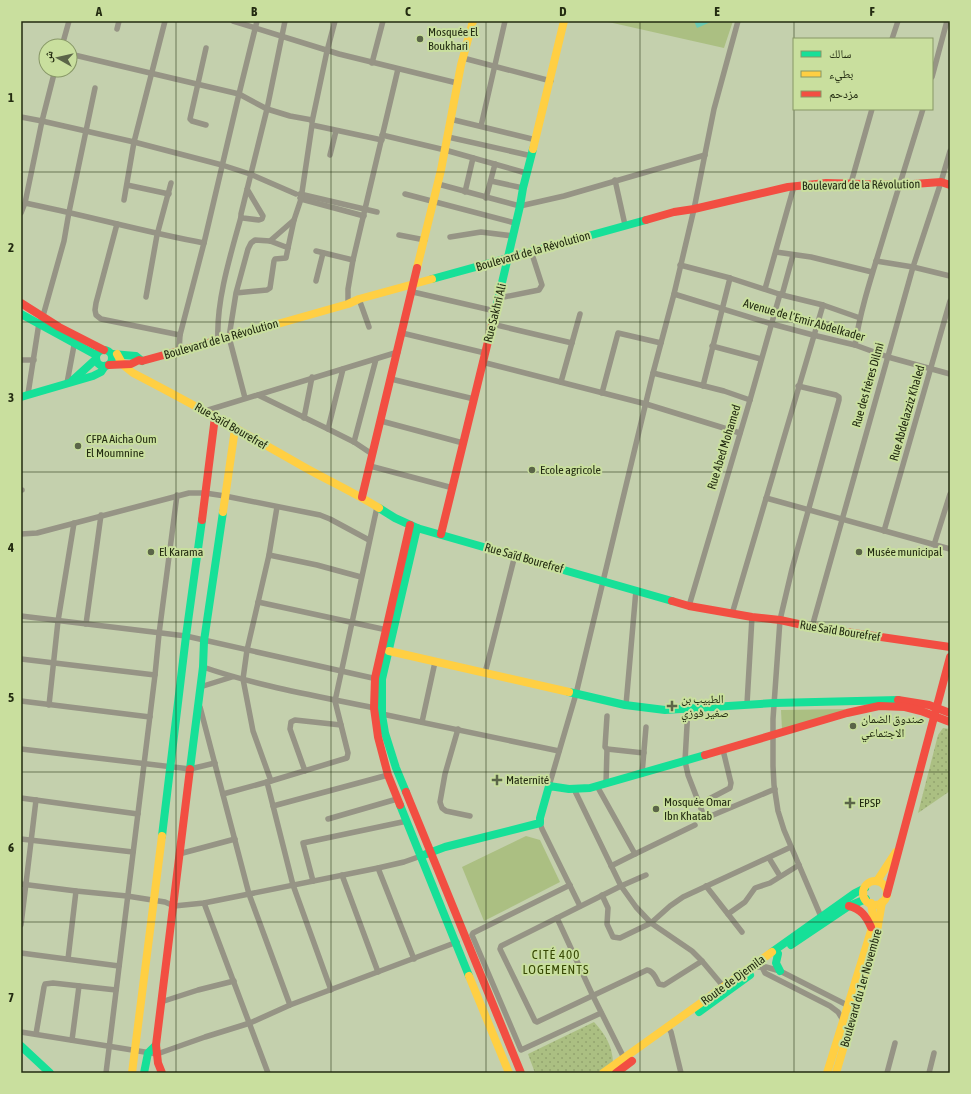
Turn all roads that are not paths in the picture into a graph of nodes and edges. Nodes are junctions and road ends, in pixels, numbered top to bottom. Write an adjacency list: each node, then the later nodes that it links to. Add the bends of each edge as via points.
1 (69, 21): 18 (street)
2 (119, 21): 16 (street)
3 (165, 21): 28 (street)
4 (233, 21): 15 (street)
5 (257, 21): 15 (street)
6 (285, 21): 17 (street)
7 (335, 21): 21 (street)
8 (383, 21): 24 (street)
9 (473, 21): 23 (main road)
10 (505, 21): 25 (street)
11 (564, 21): 30 (main road, Rue Sakhri Ali)
12 (738, 21): 53 (street, via 714,109)
13 (898, 21): 19 (street)
14 (947, 21): 27 (street)
15 (256, 27): 17 (street); 34 (street)
16 (117, 29)
17 (281, 37): 21 (street); 35 (street)
18 (64, 38)
19 (892, 38)
20 (206, 48): 32 (street)
21 (327, 51): 24 (street); 41 (street)
22 (78, 56): 28 (street)
23 (463, 58): 25 (street); 31 (main road)
24 (372, 63): 26 (street)
25 (495, 67): 30 (street); 43 (street)
26 (398, 69): 31 (street); 46 (street)
27 (933, 73)
28 (152, 74): 32 (street); 49 (street)
29 (54, 78): 40 (street)
30 (551, 81): 48 (main road, Rue Sakhri Ali)
31 (457, 83): 39 (main road)
32 (197, 84): 34 (street); 42 (street, via 190,119)
33 (96, 88): 44 (street)
34 (238, 94): 35 (street); 57 (street)
35 (266, 109): 41 (street); 59 (street)
36 (872, 110): 64 (street)
37 (922, 110): 69 (street)
38 (21, 117): 40 (street)
39 (450, 119): 43 (street); 47 (main road)
40 (42, 121): 44 (street); 80 (street)
41 (312, 123): 45 (street); 74 (street)
42 (206, 125)
43 (481, 126): 48 (street)
44 (87, 131): 49 (street); 84 (street)
45 (336, 131): 46 (street); 52 (street)
46 (382, 137): 50 (street); 82 (street)
47 (448, 137): 50 (main road); 54 (street)
48 (536, 140): 54 (main road, Rue Sakhri Ali)
49 (134, 142): 57 (street); 67 (street)
50 (444, 150): 55 (street); 65 (main road)
51 (950, 151): 63 (street, Rue des frères Dilmi)
52 (330, 155)
53 (705, 155): 60 (street); 83 (street)
54 (532, 156): 58 (main road, Rue Sakhri Ali)
55 (473, 158): 56 (street); 72 (street)
56 (495, 164): 58 (street); 61 (street)
57 (222, 165): 59 (street); 99 (street)
58 (526, 173): 70 (main road, Rue Sakhri Ali)
59 (250, 174): 71 (street); 74 (street)
60 (615, 180): 81 (street); 92 (street)
61 (491, 181): 70 (street); 76 (street)
62 (171, 182): 73 (street)
63 (941, 182): 66 (main road, Boulevard de la Révolution); 69 (main road, Boulevard de la Révolution); 110 (street, Rue des frères Dilmi)
64 (851, 183): 68 (main road, Boulevard de la Révolution); 69 (main road, Boulevard de la Révolution)
65 (438, 184): 72 (street); 79 (main road)
66 (950, 184)
67 (127, 185): 73 (street); 77 (street)
68 (794, 186): 83 (main road, Boulevard de la Révolution); 103 (street)
69 (900, 186): 108 (street)
70 (523, 188): 81 (main road, Rue Sakhri Ali)
71 (247, 189): 88 (street); 88 (street, via 263,216 259,220)
72 (465, 192): 76 (street)
73 (169, 194): 93 (street)
74 (299, 194): 78 (street); 82 (street)
75 (405, 194): 79 (street)
76 (486, 198): 81 (street)
77 (124, 200)
78 (301, 200): 87 (street); 89 (street)
79 (433, 202): 90 (street); 97 (main road)
80 (25, 203): 84 (street); 86 (street)
81 (520, 206): 90 (main road, Rue Sakhri Ali)
82 (366, 209): 85 (street); 87 (street)
83 (694, 209): 92 (main road, Boulevard de la Révolution); 109 (street)
84 (69, 212): 91 (street); 132 (street, via 64,241)
85 (377, 212)
86 (21, 213)
87 (364, 216): 107 (street)
88 (241, 217): 140 (street, via 219,308)
89 (294, 220): 98 (street); 100 (street)
90 (515, 223): 95 (main road, Rue Sakhri Ali)
91 (117, 224): 93 (street); 137 (street, via 96,303 96,315 101,319)
92 (625, 225): 102 (main road, Boulevard de la Révolution)
93 (157, 235): 99 (street); 120 (street)
94 (399, 235): 97 (street)
95 (513, 236): 96 (street, via 481,232); 106 (main road, Rue Sakhri Ali)
96 (450, 237)
97 (425, 240): 115 (main road)
98 (270, 241): 100 (street); 117 (street, via 255,240 251,243)
99 (204, 244): 137 (street)
100 (288, 248): 117 (street, via 286,258 274,261 270,288)
101 (316, 251): 104 (street)
102 (531, 251): 106 (main road, Boulevard de la Révolution); 121 (street, via 542,285 538,290)
103 (776, 252): 105 (street); 116 (street)
104 (323, 253): 107 (street); 114 (street)
105 (793, 255): 111 (street); 119 (street, Rue Abed Mohamed)
106 (508, 259): 115 (main road, Boulevard de la Révolution); 121 (main road, Rue Sakhri Ali)
107 (353, 260): 125 (street)
108 (876, 261): 110 (street); 111 (street)
109 (680, 265): 113 (street); 118 (street)
110 (913, 267): 112 (street); 151 (street, Rue des frères Dilmi)
111 (872, 272): 131 (street)
112 (950, 276)
113 (730, 278): 116 (street); 127 (street)
114 (316, 281)
115 (413, 288): 122 (main road, Boulevard de la Révolution); 128 (street); 136 (main road)
116 (765, 289): 119 (street)
117 (236, 293): 139 (street)
118 (674, 294): 127 (street, Avenue de l'Emir Abdelkader); 143 (street)
119 (781, 295): 126 (street); 134 (street, Rue Abed Mohamed)
120 (146, 297)
121 (500, 298): 128 (main road, Rue Sakhri Ali)
122 (360, 299): 125 (main road, Boulevard de la Révolution); 135 (street)
123 (950, 300): 161 (street, Rue Abdelazziz Khaled)
124 (21, 303): 132 (main road)
125 (348, 304): 139 (main road, Boulevard de la Révolution)
126 (823, 305): 131 (street); 138 (street)
127 (722, 308): 134 (street, Avenue de l'Emir Abdelkader); 145 (street)
128 (495, 312): 133 (main road, Rue Sakhri Ali)
129 (21, 314): 132 (main road)
130 (580, 314): 142 (street)
131 (860, 318): 144 (street)
132 (41, 319): 141 (main road); 155 (street)
133 (492, 324): 142 (street); 149 (main road, Rue Sakhri Ali)
134 (772, 324): 138 (street, Avenue de l'Emir Abdelkader); 153 (street, Rue Abed Mohamed)
135 (369, 327)
136 (402, 333): 147 (main road); 149 (street)
137 (180, 335): 146 (street)
138 (813, 335): 144 (street, Avenue de l'Emir Abdelkader); 169 (street)
139 (229, 337): 140 (main road, Boulevard de la Révolution); 173 (street)
140 (218, 338): 146 (main road, Boulevard de la Révolution)
141 (75, 340): 148 (main road); 150 (main road); 166 (street)
142 (572, 343): 167 (street)
143 (661, 343): 162 (street); 170 (street, via 618,333)
144 (855, 345): 151 (street, Avenue de l'Emir Abdelkader)
145 (712, 346): 153 (street); 168 (street)
146 (179, 351): 156 (main road, Boulevard de la Révolution)
147 (398, 352): 152 (street); 165 (main road)
148 (114, 353): 150 (main road, via 99,351); 156 (main road, via 136,356); 158 (main road); 159 (main road, via 112,361)
149 (485, 353): 157 (main road, Rue Sakhri Ali)
150 (96, 357): 159 (main road, via 99,365); 166 (main road)
151 (888, 357): 161 (street, Avenue de l'Emir Abdelkader); 199 (street, Rue des frères Dilmi)
152 (376, 359): 160 (street); 184 (street)
153 (762, 359): 175 (street, Rue Abed Mohamed)
154 (21, 360): 155 (street)
155 (34, 360): 172 (street)
156 (142, 361): 158 (main road, Boulevard de la Révolution)
157 (482, 362): 167 (street); 174 (main road, Rue Sakhri Ali)
158 (123, 365): 159 (main road, Boulevard de la Révolution); 177 (main road, Rue Saïd Bourefref, via 133,373)
159 (107, 366): 166 (main road, via 95,375)
160 (343, 369): 164 (street); 182 (street)
161 (930, 369): 163 (street, Avenue de l'Emir Abdelkader); 202 (street, Rue Abdelazziz Khaled)
162 (653, 373): 168 (street); 176 (street)
163 (950, 374)
164 (312, 377): 171 (street); 179 (street)
165 (391, 379): 174 (street); 180 (main road)
166 (69, 382): 172 (main road)
167 (561, 382): 170 (street)
168 (703, 386): 175 (street)
169 (798, 386): 194 (street); 197 (street, via 839,396)
170 (602, 393): 176 (street)
171 (258, 395): 173 (street); 179 (street)
172 (25, 396)
173 (245, 398): 177 (street)
174 (474, 399): 185 (main road, Rue Sakhri Ali)
175 (750, 400): 183 (street, Rue Abed Mohamed)
176 (646, 404): 183 (street); 211 (street)
177 (205, 411): 178 (main road, Rue Saïd Bourefref)
178 (215, 417): 181 (main road, Rue Saïd Bourefref); 189 (main road)
179 (304, 418): 182 (street)
180 (381, 421): 185 (street); 186 (main road)
181 (235, 429): 192 (main road); 193 (main road, Rue Saïd Bourefref)
182 (328, 429): 184 (street)
183 (740, 433): 214 (street, Rue Abed Mohamed)
184 (354, 442): 186 (street)
185 (463, 444): 188 (main road, Rue Sakhri Ali)
186 (372, 454): 187 (main road)
187 (370, 466): 188 (street); 193 (main road)
188 (453, 488): 203 (main road, Rue Sakhri Ali)
189 (205, 493): 191 (street); 192 (street); 225 (main road)
190 (950, 494): 206 (street)
191 (177, 495): 198 (street); 224 (street)
192 (225, 496): 195 (street); 226 (main road)
193 (362, 497): 196 (main road, Rue Saïd Bourefref)
194 (766, 498): 197 (street); 215 (street)
195 (277, 508): 205 (street, via 325,517); 208 (street)
196 (377, 508): 201 (main road, Rue Saïd Bourefref); 205 (street)
197 (809, 509): 199 (street); 218 (street)
198 (101, 515): 200 (street); 221 (street)
199 (843, 520): 202 (street); 222 (street, Rue des frères Dilmi)
200 (74, 523): 204 (street); 219 (street)
201 (413, 526): 203 (main road, Rue Saïd Bourefref); 223 (main road); 229 (main road)
202 (884, 531): 206 (street)
203 (441, 534): 209 (main road, Rue Saïd Bourefref)
204 (21, 535)
205 (369, 540): 210 (street)
206 (934, 545): 207 (street)
207 (950, 550)
208 (269, 555): 210 (street); 213 (street)
209 (514, 555): 211 (main road, Rue Saïd Bourefref); 236 (street)
210 (361, 577): 220 (street)
211 (604, 581): 212 (main road, Rue Saïd Bourefref); 242 (street)
212 (636, 590): 214 (main road, Rue Saïd Bourefref); 249 (street)
213 (258, 602): 220 (street); 228 (street)
214 (688, 606): 215 (main road, Rue Saïd Bourefref)
215 (732, 614): 217 (main road, Rue Saïd Bourefref)
216 (21, 616): 219 (street)
217 (752, 617): 218 (main road, Rue Saïd Bourefref); 248 (street)
218 (780, 620): 222 (main road, Rue Saïd Bourefref); 246 (street)
219 (58, 621): 221 (street); 233 (street)
220 (352, 623): 223 (street); 235 (street)
221 (86, 624): 224 (street)
222 (812, 627): 227 (main road, Rue Saïd Bourefref)
223 (387, 630): 240 (main road)
224 (158, 634): 225 (street); 237 (street)
225 (186, 636): 226 (street); 272 (main road)
226 (204, 641): 228 (street); 234 (main road)
227 (950, 647)
228 (247, 650): 235 (street); 239 (street)
229 (389, 651): 232 (main road); 240 (main road)
230 (950, 657): 250 (main road)
231 (21, 659): 233 (street)
232 (435, 662): 236 (main road); 258 (street)
233 (54, 663): 237 (street); 247 (street)
234 (203, 667): 238 (street); 241 (main road)
235 (341, 671): 240 (street); 245 (street)
236 (485, 673): 242 (main road)
237 (155, 675): 257 (street)
238 (232, 677): 239 (street); 241 (street)
239 (243, 679): 245 (street); 277 (street, via 254,731)
240 (378, 679): 251 (main road); 254 (main road)
241 (200, 687): 244 (main road)
242 (576, 694): 249 (main road); 267 (street)
243 (21, 701): 247 (street)
244 (198, 701): 271 (street); 273 (main road)
245 (335, 701): 251 (street); 260 (street)
246 (774, 703): 248 (main road); 250 (main road, via 901,700); 263 (street)
247 (49, 704): 257 (street)
248 (747, 704): 252 (main road)
249 (626, 705): 252 (main road, via 665,710)
250 (936, 707): 253 (main road); 256 (main road)
251 (374, 708): 276 (main road, via 378,737)
252 (688, 708): 269 (street)
253 (950, 713)
254 (382, 714): 258 (street); 303 (main road, via 390,750)
255 (607, 716): 265 (street)
256 (933, 716): 259 (main road); 263 (main road, via 905,707 879,706); 300 (main road)
257 (150, 717): 270 (street)
258 (422, 722): 262 (street)
259 (950, 722)
260 (341, 725): 274 (street, via 347,758); 274 (street, via 295,720 291,722 290,729)
261 (646, 727): 268 (street)
262 (458, 729): 267 (street); 291 (street, via 440,802 446,811)
263 (773, 736): 266 (main road); 282 (street)
264 (21, 749): 270 (street)
265 (607, 749): 268 (street); 278 (street)
266 (723, 750): 269 (main road); 286 (street, via 730,788)
267 (559, 751): 279 (street)
268 (644, 753): 275 (street)
269 (684, 761): 275 (main road); 289 (street)
270 (144, 763): 272 (street); 290 (street)
271 (215, 763): 273 (street); 283 (street)
272 (171, 767): 273 (street); 327 (main road)
273 (190, 769): 304 (main road)
274 (305, 771): 277 (street)
275 (642, 774): 278 (main road)
276 (388, 775): 285 (main road); 288 (street)
277 (269, 782): 283 (street); 288 (street)
278 (606, 784): 280 (main road)
279 (549, 786): 281 (main road); 295 (main road)
280 (597, 786): 281 (main road); 305 (street)
281 (574, 789): 309 (street)
282 (774, 789): 292 (street); 301 (street, via 782,825)
283 (223, 794): 298 (street)
284 (21, 798): 287 (street)
285 (398, 799): 293 (street); 294 (main road)
286 (709, 799)
287 (36, 800): 290 (street); 299 (street)
288 (273, 806): 317 (street)
289 (702, 811)
290 (138, 814): 302 (street)
291 (470, 816)
292 (706, 818)
293 (328, 819)
294 (407, 821): 306 (main road); 314 (street, via 303,842)
295 (540, 823): 303 (main road); 318 (street)
296 (695, 825): 305 (street)
297 (21, 839): 299 (street)
298 (235, 839): 304 (street); 323 (street)
299 (31, 840): 302 (street); 316 (street)
300 (901, 844): 315 (main road); 324 (main road)
301 (791, 848): 307 (street); 308 (street)
302 (133, 852): 326 (street)
303 (430, 852): 306 (main road); 383 (main road)
304 (179, 854): 331 (main road)
305 (635, 854): 309 (street)
306 (421, 856): 310 (street); 341 (main road)
307 (769, 858): 313 (street); 320 (street)
308 (799, 865): 313 (street); 336 (street)
309 (611, 866): 319 (street)
310 (378, 868): 311 (street); 345 (street)
311 (342, 875): 314 (street); 350 (street)
312 (646, 875): 319 (street)
313 (780, 876): 334 (street, via 755,888 745,902)
314 (314, 881): 317 (street)
315 (877, 881): 321 (main road, via 868,883); 324 (main road, via 884,886)
316 (23, 884): 322 (street); 338 (street)
317 (293, 885): 323 (street); 356 (street)
318 (570, 885): 332 (street); 362 (street, via 472,935 521,1050)
319 (621, 886): 325 (street); 337 (street)
320 (706, 886): 334 (street); 337 (street, via 683,897)
321 (864, 888): 328 (main road); 336 (main road, Route de Djemila)
322 (76, 891): 326 (street); 344 (street)
323 (249, 894): 329 (street); 359 (street)
324 (886, 894): 330 (main road)
325 (602, 895): 332 (street); 337 (street, via 608,908 607,924 613,937 620,938)
326 (127, 896): 327 (street); 348 (street)
327 (154, 900): 331 (street); 372 (main road)
328 (868, 901): 330 (main road, via 876,904); 333 (main road, Route de Djemila); 339 (main road, Boulevard du 1er Novembre, via 872,916)
329 (204, 902): 331 (street); 352 (street)
330 (882, 902): 351 (main road, Boulevard du 1er Novembre, via 876,937)
331 (174, 906): 358 (main road)
332 (580, 906): 335 (street)
333 (849, 906): 336 (main road, Route de Djemila); 339 (main road, via 864,914)
334 (728, 914): 340 (street)
335 (557, 918): 357 (street); 357 (street, via 500,946 500,949 535,1022)
336 (822, 921): 343 (main road, Route de Djemila); 347 (main road, Route de Djemila)
337 (651, 923): 346 (street, via 692,951)
338 (21, 926)
339 (871, 927): 351 (main road, Boulevard du 1er Novembre)
340 (742, 932)
341 (456, 942): 345 (street); 382 (main road)
342 (21, 953): 344 (street)
343 (778, 954): 347 (main road, Route de Djemila); 349 (main road, via 776,963)
344 (68, 959): 348 (street)
345 (414, 959): 350 (street)
346 (702, 961): 354 (street); 357 (street, via 664,985 659,984 653,973 647,970)
347 (761, 964): 349 (street); 354 (main road, Route de Djemila, via 751,967); 363 (street, via 765,973 830,1006); 365 (main road, Route de Djemila)
348 (119, 966): 355 (street)
349 (780, 971): 360 (street)
350 (378, 972): 356 (street)
351 (862, 972): 360 (main road, Boulevard du 1er Novembre); 361 (main road, Boulevard du 1er Novembre)
352 (234, 981): 358 (street); 364 (street)
353 (79, 986): 355 (street); 367 (street, via 45,984); 368 (street)
354 (723, 986): 365 (main road, Route de Djemila)
355 (116, 990): 370 (street)
356 (331, 990): 359 (street)
357 (593, 996): 362 (street)
358 (161, 1002): 374 (main road)
359 (290, 1005): 364 (street)
360 (848, 1005): 361 (street); 363 (main road, Boulevard du 1er Novembre)
361 (854, 1012): 388 (main road, Boulevard du 1er Novembre)
362 (601, 1013): 375 (street)
363 (844, 1020): 387 (main road, Boulevard du 1er Novembre)
364 (250, 1023): 374 (street); 381 (street)
365 (669, 1030): 375 (main road, Route de Djemila); 386 (street)
366 (21, 1032): 367 (street)
367 (36, 1034): 368 (street)
368 (72, 1040): 370 (street)
369 (895, 1043): 389 (street)
370 (109, 1046): 372 (street); 377 (street)
371 (23, 1050): 376 (main road)
372 (135, 1051): 374 (street); 378 (main road)
373 (934, 1053): 390 (street)
374 (153, 1054): 379 (main road); 380 (main road)
375 (626, 1061): 384 (main road, Route de Djemila); 385 (main road, Route de Djemila)
376 (50, 1073)
377 (106, 1073)
378 (132, 1073)
379 (144, 1073)
380 (162, 1073)
381 (268, 1073)
382 (509, 1073)
383 (521, 1073)
384 (603, 1073)
385 (616, 1073)
386 (681, 1073)
387 (828, 1073)
388 (836, 1073)
389 (887, 1073)
390 (929, 1073)

